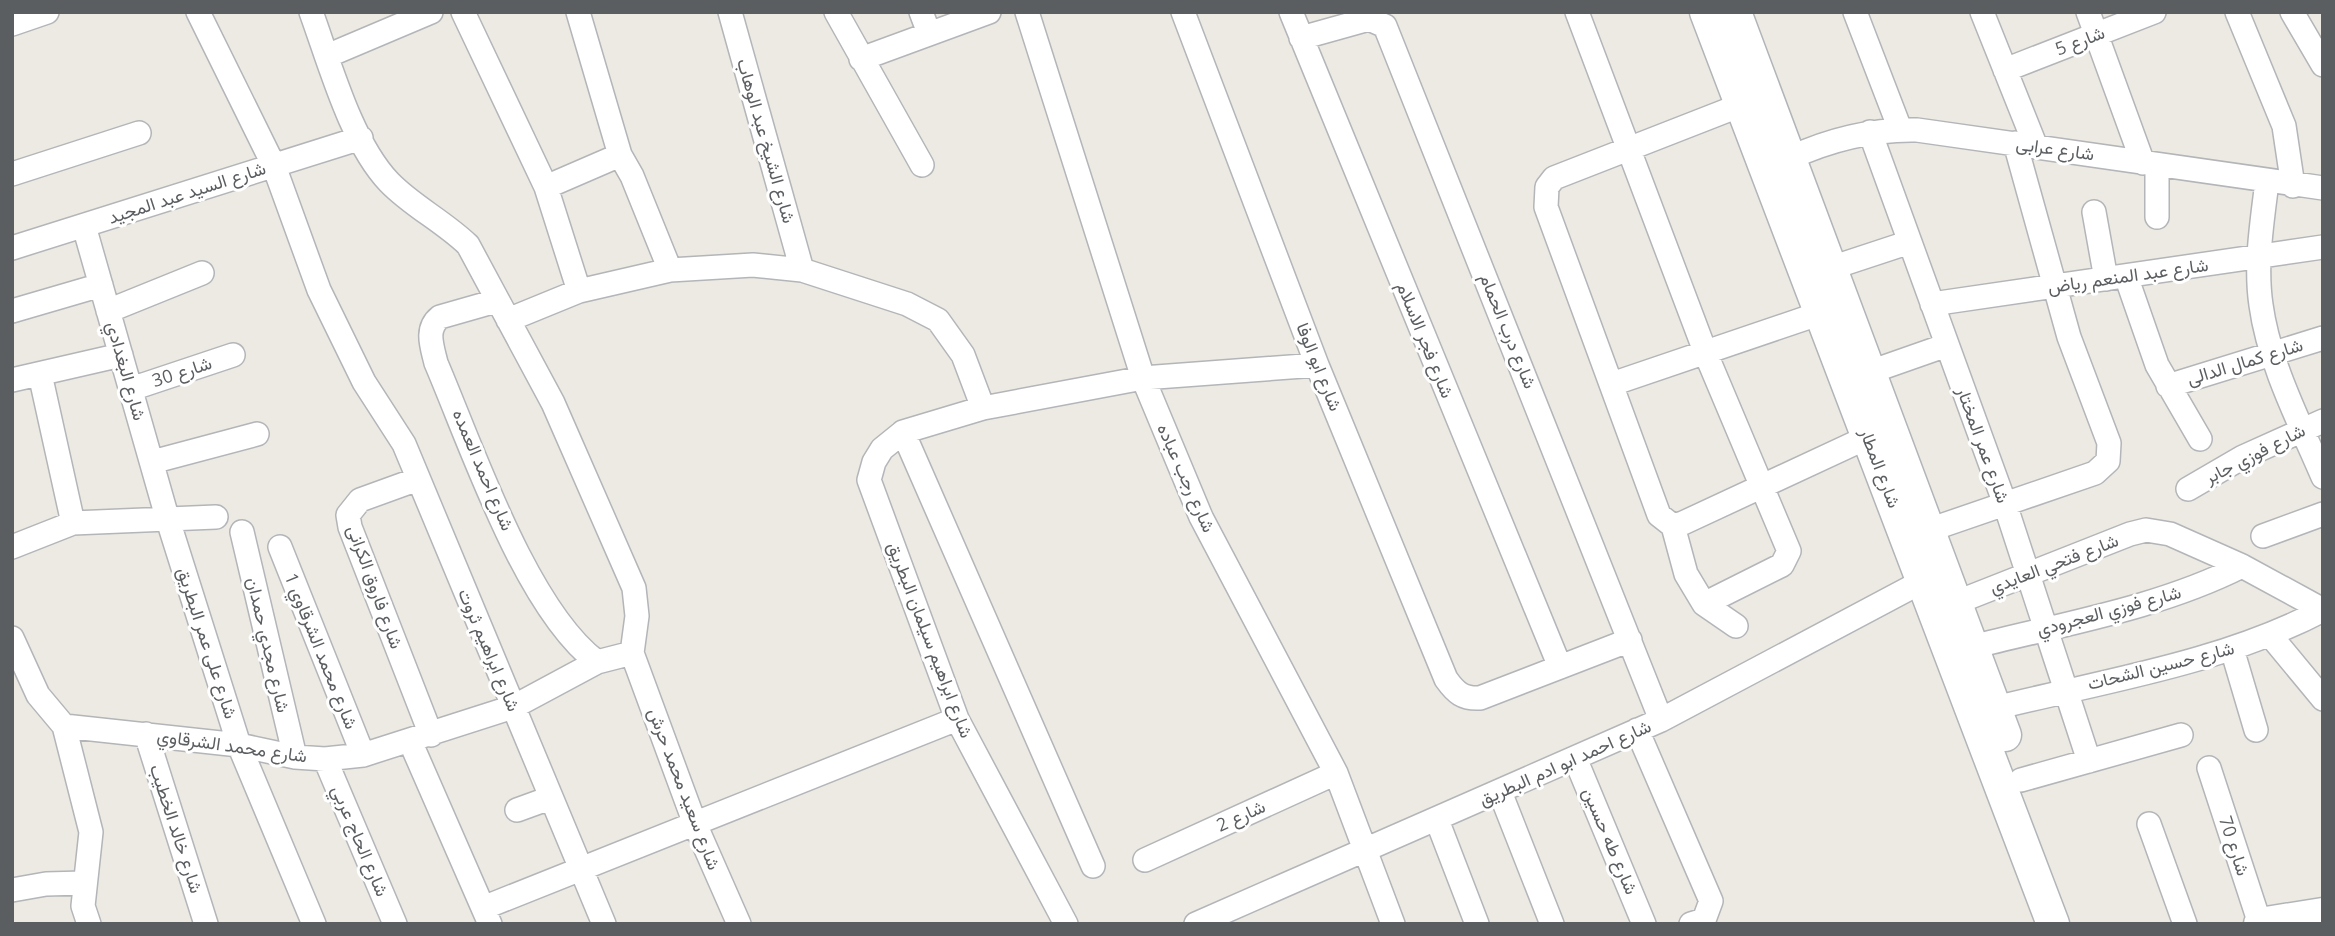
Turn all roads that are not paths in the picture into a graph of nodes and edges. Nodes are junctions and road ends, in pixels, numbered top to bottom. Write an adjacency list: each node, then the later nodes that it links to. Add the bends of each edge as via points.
1 (47, 12): 23 (street)
2 (198, 12): 41 (street, شارع ابراهيم ثروت)
3 (311, 12): 26 (street)
4 (431, 12): 26 (street)
5 (463, 12): 45 (street)
6 (578, 12): 37 (street)
7 (730, 12): 57 (street, شارع الشيخ عبد الوهاب)
8 (836, 12): 27 (street)
9 (989, 12): 22 (street)
10 (1027, 12): 77 (street, شارع رجب عباده)
11 (1183, 12): 74 (street, شارع ابو الوفا)
12 (1291, 12): 25 (street, شارع فجر الاسلام)
13 (1577, 12): 36 (street)
14 (1706, 12): 30 (street, شارع المطار)
15 (1735, 12): 38 (street, شارع المطار)
16 (1855, 12): 31 (street)
17 (1982, 12): 29 (street)
18 (2088, 12): 24 (street)
19 (2154, 12): 24 (street, شارع 5)
20 (2237, 12): 44 (street, via 2284,126)
21 (2302, 15): 28 (street)
22 (925, 23): 27 (street)
23 (12, 24)
24 (2096, 35): 29 (street, شارع 5); 39 (street)
25 (1301, 38): 114 (street, شارع درب الحمام, via 1369,19 1385,26); 119 (street, شارع فجر الاسلام)
26 (327, 56): 34 (street)
27 (861, 59): 40 (street)
28 (2323, 65)
29 (2005, 71): 35 (street)
30 (1741, 105): 36 (street); 47 (street, شارع المطار)
31 (1900, 130): 32 (street, شارع عرابى); 35 (street, شارع عرابى)
32 (1870, 132): 38 (street, شارع عرابى); 51 (street, شارع عمر المختار)
33 (139, 133): 42 (street)
34 (361, 138): 41 (street, شارع السيد عبد المجيد); 64 (street, via 387,180 468,245)
35 (2025, 145): 39 (street, شارع عرابى); 61 (street)
36 (1629, 149): 71 (street); 79 (street, via 1554,178 1545,195)
37 (620, 155): 45 (street); 56 (street)
38 (1790, 158): 47 (street, شارع المطار)
39 (2150, 164): 43 (street, شارع عرابى); 49 (street)
40 (922, 165)
41 (274, 166): 50 (street, شارع السيد عبد المجيد); 90 (street, شارع ابراهيم ثروت, via 318,290 363,382 404,444)
42 (12, 174)
43 (2267, 182): 44 (street, شارع عرابى); 54 (street)
44 (2292, 186): 46 (street, شارع عرابى)
45 (547, 187): 62 (street)
46 (2323, 188)
47 (1795, 208): 55 (street, شارع المطار); 67 (street, شارع المطار)
48 (2094, 212): 59 (street)
49 (2157, 217)
50 (84, 226): 53 (street, شارع السيد عبد المجيد); 60 (street, شارع البغدادي)
51 (1910, 242): 55 (street); 63 (street, شارع عمر المختار)
52 (2323, 247): 54 (street, شارع عبد المنعم رياض)
53 (12, 248)
54 (2260, 256): 59 (street, شارع عبد المنعم رياض); 70 (street, via 2260,304)
55 (1831, 268): 75 (street, شارع المطار)
56 (670, 270): 57 (street, via 753,265); 62 (street)
57 (802, 270): 82 (street, via 907,304 938,320 963,355)
58 (202, 273): 66 (street)
59 (2116, 278): 61 (street, شارع عبد المنعم رياض); 80 (street)
60 (101, 285): 65 (street); 66 (street, شارع البغدادي)
61 (2055, 287): 63 (street, شارع عبد المنعم رياض); 93 (street, via 2109,443 2108,461 2095,473)
62 (579, 290): 64 (street)
63 (1933, 304): 69 (street, شارع عمر المختار)
64 (502, 310): 117 (street, via 553,403 634,588 637,616); 118 (street, شارع احمد العمده, via 440,317 430,333 434,355 530,576 564,630)
65 (12, 311)
66 (108, 311): 72 (street, شارع البغدادي)
67 (1821, 313): 71 (street); 86 (street, شارع المطار)
68 (2323, 338): 70 (street, شارع كمال الدالى)
69 (1947, 345): 75 (street); 93 (street, شارع عمر المختار)
70 (2273, 352): 80 (street, شارع كمال الدالى); 83 (street)
71 (1706, 354): 79 (street); 91 (street)
72 (121, 355): 76 (street); 81 (street, شارع البغدادي)
73 (233, 355): 81 (street, شارع 30)
74 (1317, 365): 77 (street); 119 (street, شارع ابو الوفا, via 1454,691 1467,699 1480,698)
75 (1870, 372): 99 (street, شارع المطار)
76 (40, 374): 78 (street); 97 (street)
77 (1143, 378): 82 (street); 139 (street, شارع رجب عباده, via 1201,517)
78 (12, 380)
79 (1612, 384): 98 (street, via 1659,514)
80 (2168, 386): 87 (street)
81 (131, 389): 88 (street, شارع البغدادي)
82 (983, 408): 84 (street)
83 (2313, 425): 89 (street); 92 (street, شارع فوزي جابر)
84 (903, 432): 124 (street, شارع ابراهيم سيلمان البطريق, via 882,449 869,480); 149 (street)
85 (257, 434): 88 (street)
86 (1868, 438): 91 (street); 106 (street, شارع المطار)
87 (2200, 439)
88 (152, 462): 95 (street, شارع البغدادي)
89 (2323, 477)
90 (418, 480): 122 (street, شارع ابراهيم ثروت); 131 (street, شارع فاروق الكرانى, via 359,500 348,515)
91 (1759, 486): 98 (street); 108 (street, via 1788,551 1787,559)
92 (2188, 489)
93 (2005, 504): 99 (street); 105 (street, شارع عمر المختار)
94 (2323, 514): 101 (street)
95 (167, 516): 96 (street); 97 (street); 132 (street, شارع على عمر البطريق)
96 (216, 517)
97 (73, 523): 102 (street)
98 (1673, 526): 108 (street, via 1686,574)
99 (1929, 530): 107 (street, شارع المطار)
100 (242, 532): 134 (street, شارع مجدي حمدان)
101 (2263, 536)
102 (12, 547)
103 (280, 547): 133 (street, شارع محمد الشرقاوي 1)
104 (2242, 566): 105 (street, شارع فتحي العايدي, via 2154,530 2130,534); 109 (street); 111 (street, شارع فوزي العجرودي, via 2183,592)
105 (2028, 575): 107 (street, شارع فتحي العايدي); 111 (street, شارع عمر المختار)
106 (1923, 581): 125 (street, شارع احمد ابو ادم البطريق); 168 (street, شارع المطار)
107 (1955, 603): 115 (street, شارع المطار)
108 (1704, 604): 110 (street)
109 (2323, 610): 112 (street, شارع حسين الشحات)
110 (1736, 626)
111 (2045, 628): 115 (street, شارع فوزي العجرودي); 120 (street, شارع عمر المختار)
112 (2270, 635): 116 (street, شارع حسين الشحات); 121 (street)
113 (12, 638): 126 (street, via 38,695)
114 (1630, 640): 119 (street); 125 (street, شارع درب الحمام)
115 (1972, 647): 123 (street, شارع المطار)
116 (2232, 649): 120 (street, شارع حسين الشحات); 128 (street)
117 (632, 653): 118 (street, شارع محمد الشرقاوي); 145 (street, شارع سعيد محمد حرش)
118 (597, 662): 122 (street, شارع محمد الشرقاوي)
119 (1560, 667)
120 (2066, 691): 123 (street, شارع حسين الشحات); 137 (street, شارع عمر المختار)
121 (2323, 699)
122 (513, 707): 131 (street, شارع محمد الشرقاوي); 142 (street, شارع ابراهيم ثروت)
123 (1994, 708): 140 (street, شارع المطار)
124 (957, 719): 145 (street); 162 (street, شارع ابراهيم سيلمان البطريق)
125 (1661, 720): 127 (street, شارع احمد ابو ادم البطريق)
126 (64, 726): 129 (street, شارع محمد الشرقاوي); 151 (street, via 91,832)
127 (1637, 730): 135 (street, شارع احمد ابو ادم البطريق); 167 (street, via 1711,901 1704,920)
128 (2256, 730)
129 (146, 734): 132 (street, شارع محمد الشرقاوي); 157 (street, شارع خالد الخطيب)
130 (2182, 735): 137 (street)
131 (421, 738): 133 (street, شارع محمد الشرقاوي); 154 (street)
132 (239, 745): 134 (street, شارع محمد الشرقاوي); 158 (street, شارع على عمر البطريق)
133 (363, 755): 136 (street, شارع محمد الشرقاوي)
134 (295, 757): 136 (street, شارع محمد الشرقاوي)
135 (1575, 758): 141 (street, شارع احمد ابو ادم البطريق); 166 (street, شارع طه حسين)
136 (326, 759): 159 (street, شارع الحاج عربي)
137 (2088, 761): 140 (street)
138 (2209, 768): 171 (street, شارع 70)
139 (1336, 773): 147 (street, شارع رجب عباده); 148 (street, شارع 2)
140 (2021, 780): 169 (street, شارع المطار)
141 (1500, 792): 144 (street, شارع احمد ابو ادم البطريق); 165 (street)
142 (551, 798): 143 (street); 150 (street, شارع ابراهيم ثروت)
143 (517, 810)
144 (1437, 820): 147 (street, شارع احمد ابو ادم البطريق); 164 (street)
145 (695, 824): 150 (street); 161 (street, شارع سعيد محمد حرش)
146 (2149, 824): 170 (street)
147 (1366, 852): 155 (street, شارع رجب عباده); 163 (street, شارع احمد ابو ادم البطريق)
148 (1145, 860)
149 (1093, 866)
150 (580, 870): 154 (street); 160 (street, شارع ابراهيم ثروت)
151 (83, 883): 152 (street); 156 (street)
152 (12, 890)
153 (2323, 914): 171 (street)
154 (486, 916)
155 (1389, 923)
156 (89, 924)
157 (206, 924)
158 (314, 924)
159 (395, 924)
160 (604, 924)
161 (739, 924)
162 (1066, 924)
163 (1196, 924)
164 (1477, 924)
165 (1552, 924)
166 (1644, 924)
167 (1691, 924)
168 (2053, 924)
169 (2075, 924)
170 (2185, 924)
171 (2260, 924)

